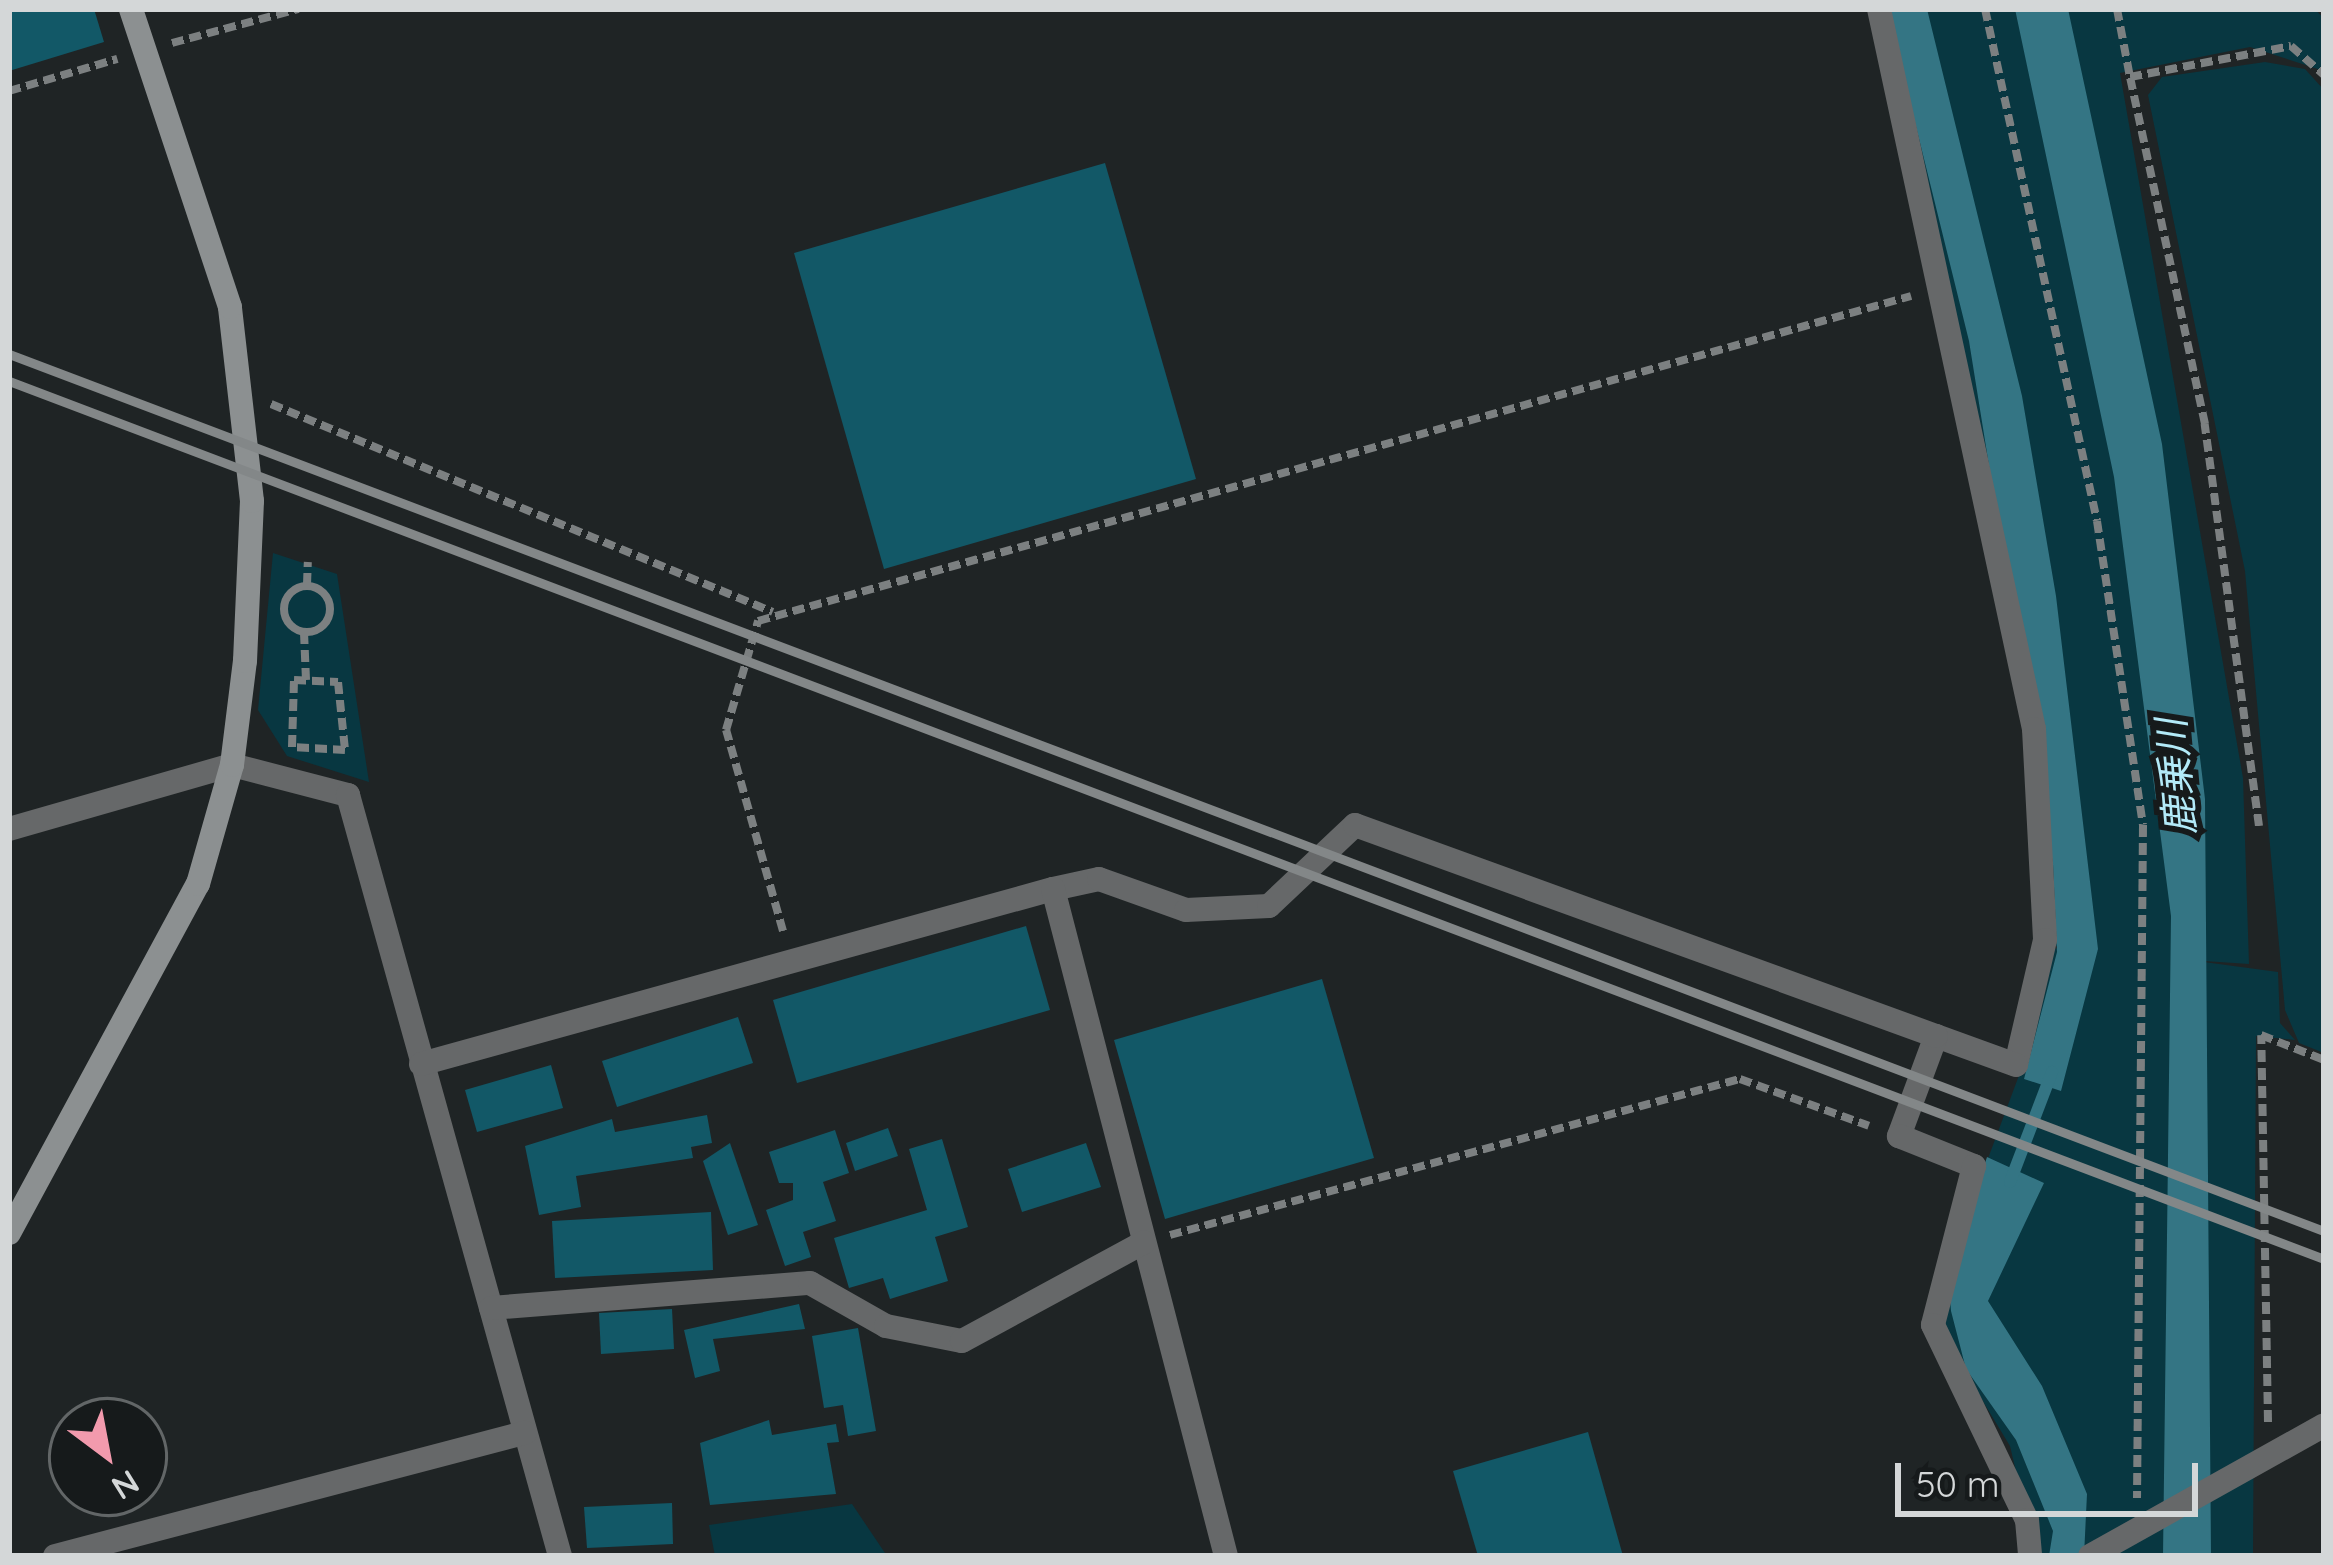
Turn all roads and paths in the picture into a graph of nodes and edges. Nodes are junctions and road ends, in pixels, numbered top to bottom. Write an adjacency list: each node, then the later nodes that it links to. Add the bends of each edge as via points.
1 (131, 9): 6 (street)
2 (298, 9): 6 (path)
3 (1879, 9): 10 (street)
4 (1985, 9): 32 (path, via 2097,521 2143,825)
5 (2117, 9): 8 (path)
6 (143, 51): 9 (path); 11 (street, via 230,307)
7 (2324, 75): 8 (path, via 2291,46)
8 (2130, 77): 18 (path, via 2205,424)
9 (9, 92)
10 (1947, 286): 14 (path); 22 (street, via 2034,729 2045,940 2016,1066)
11 (240, 391): 14 (path); 17 (street, via 252,501)
12 (308, 562): 13 (path)
13 (307, 585): 15 (path, via 284,610); 15 (path, via 331,609)
14 (774, 612): 21 (path, via 758,621 726,730)
15 (304, 632): 16 (path)
16 (306, 680): 16 (path, via 338,682 345,751 292,747 294,680)
17 (232, 765): 19 (street); 24 (street, via 348,795); 26 (street, via 198,884)
18 (2259, 826)
19 (9, 829)
20 (1053, 889): 21 (street); 22 (street, via 1099,879 1186,910 1269,906 1355,825); 27 (street)
21 (790, 958): 24 (street)
22 (1936, 1036): 25 (street)
23 (2324, 1060): 31 (path, via 2261,1035)
24 (422, 1064): 28 (street)
25 (1899, 1136): 27 (path, via 1740,1078); 36 (street, via 1974,1166 1933,1325 2018,1499)
26 (9, 1232)
27 (1144, 1242): 28 (street, via 962,1341 886,1326 810,1283); 35 (street)
28 (491, 1307): 30 (street)
29 (2324, 1425): 31 (street)
30 (525, 1433): 33 (street); 34 (street)
31 (2264, 1460): 32 (street)
32 (2136, 1534): 37 (street)
33 (55, 1556)
34 (560, 1556)
35 (1226, 1556)
36 (2030, 1556)
37 (2090, 1556)

